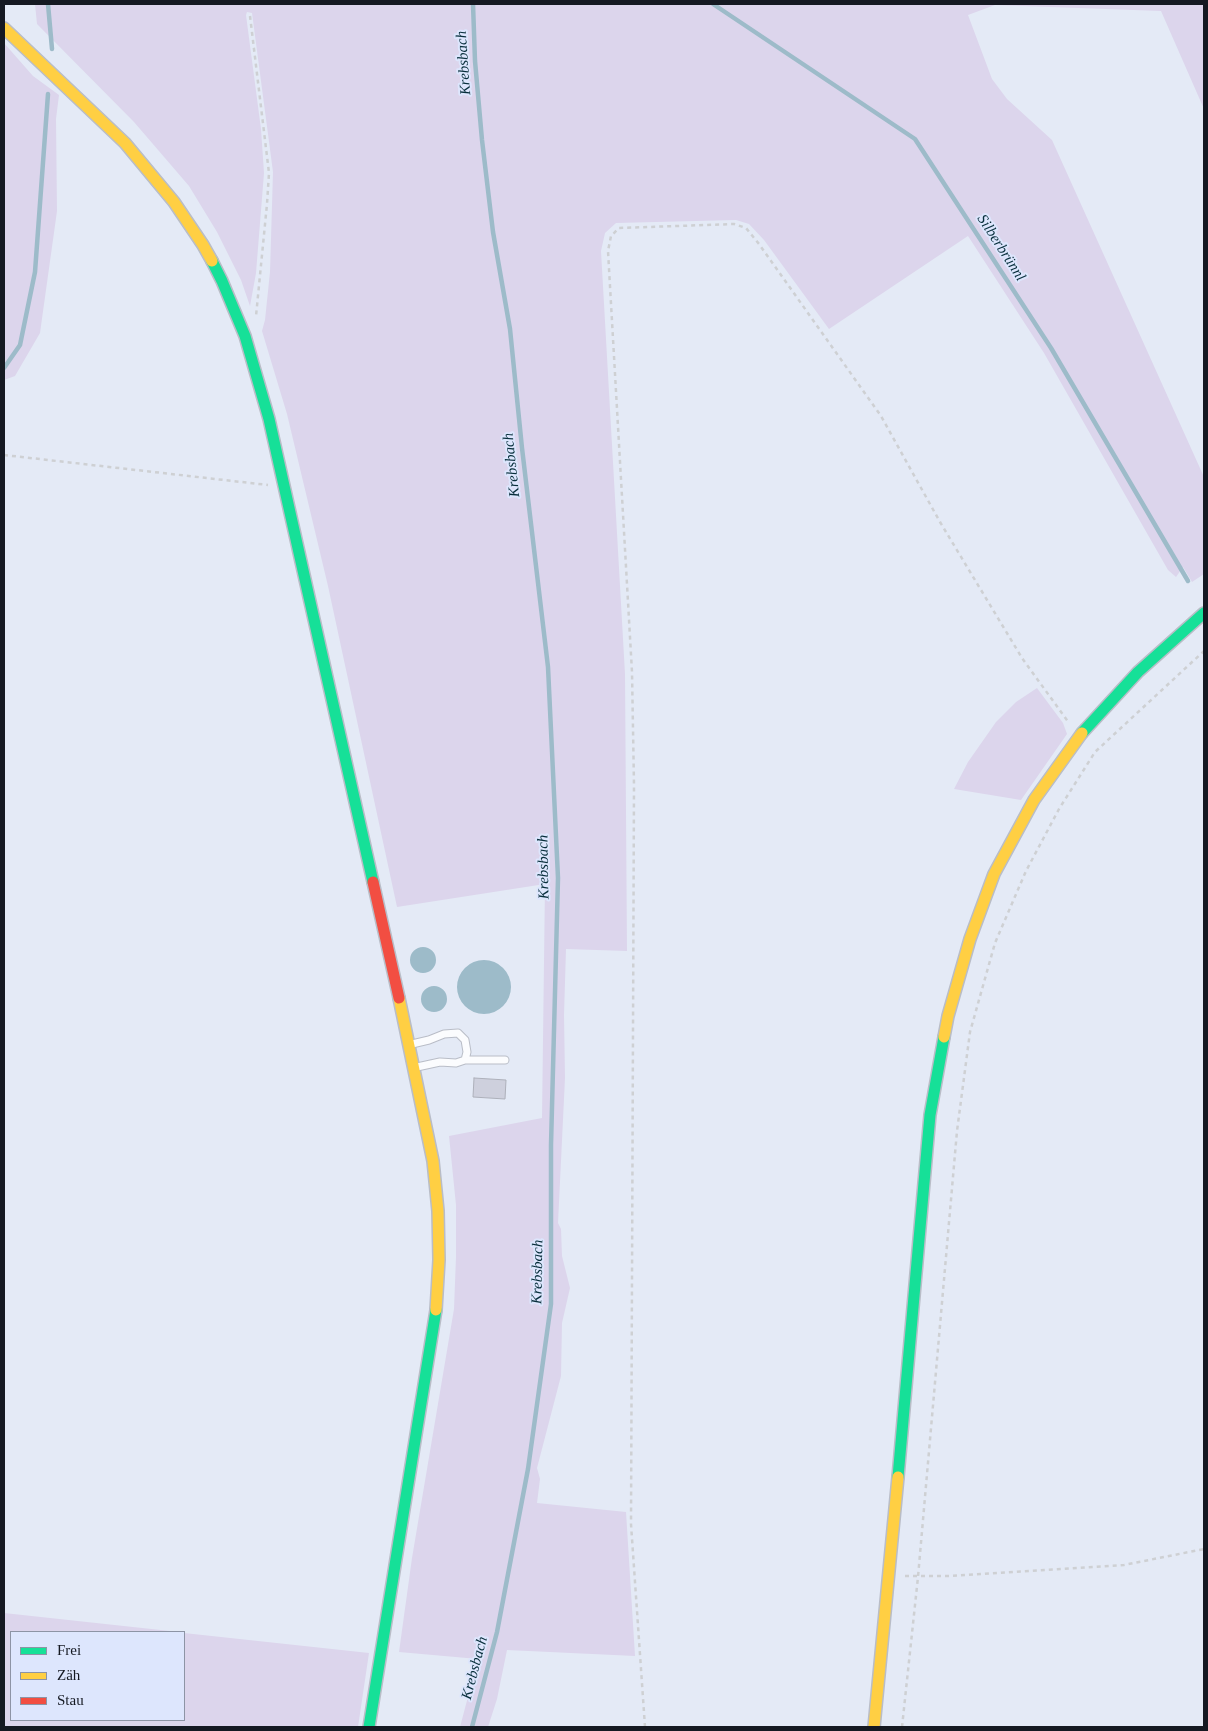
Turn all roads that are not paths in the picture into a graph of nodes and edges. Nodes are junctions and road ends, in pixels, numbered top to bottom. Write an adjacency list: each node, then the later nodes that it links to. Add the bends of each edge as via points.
1 (4, 28): 3 (street, via 125,143 174,202 203,244 245,336 285,487)
2 (1204, 613): 8 (street, via 1138,672 1078,737 1034,800 994,874 970,938 948,1016 930,1115)
3 (410, 1045): 4 (lane, via 458,1033 465,1040); 6 (street)
4 (465, 1060): 5 (lane); 6 (lane)
5 (506, 1060)
6 (415, 1068): 7 (street, via 433,1160 438,1211 436,1310)
7 (369, 1727)
8 (874, 1727)

